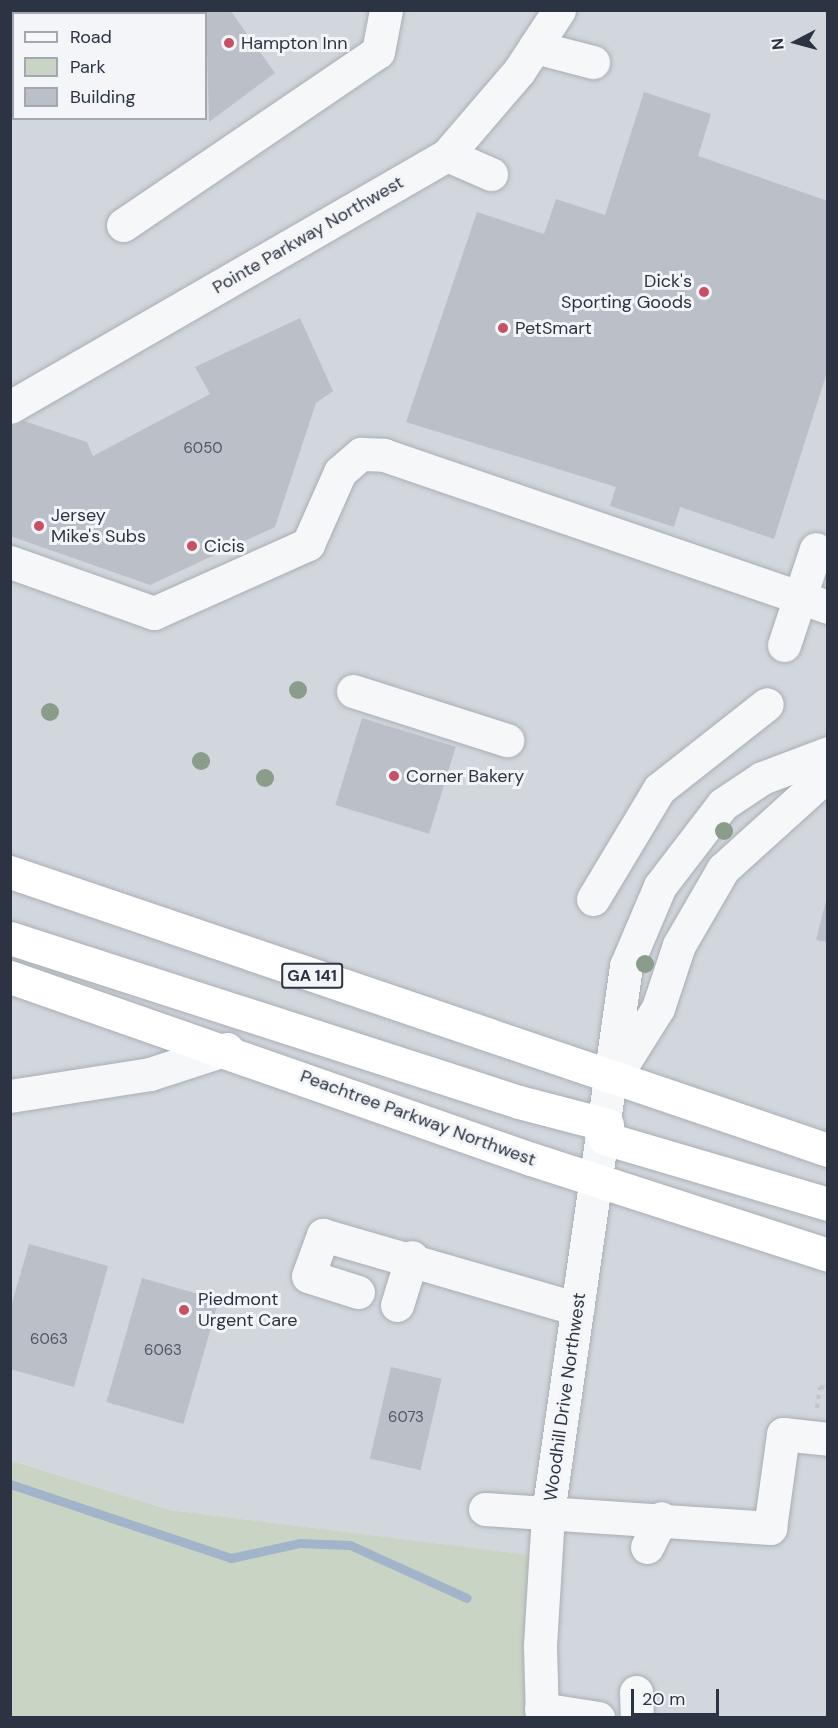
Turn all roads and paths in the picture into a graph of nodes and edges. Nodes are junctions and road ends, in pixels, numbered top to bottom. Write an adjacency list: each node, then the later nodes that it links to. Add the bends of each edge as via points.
1 (386, 10): 7 (street, via 378,52)
2 (559, 10): 3 (street, Pointe Parkway Northwest)
3 (535, 47): 4 (street); 5 (street, Pointe Parkway Northwest)
4 (593, 62)
5 (447, 155): 6 (street); 8 (street, Pointe Parkway Northwest)
6 (491, 174)
7 (123, 225)
8 (10, 407)
9 (819, 556): 11 (street)
10 (10, 562): 11 (street, via 154,613 308,544 340,472 361,454 384,454)
11 (813, 602): 12 (street)
12 (784, 645)
13 (353, 691): 15 (street)
14 (766, 704): 19 (street, via 659,789)
15 (507, 740)
16 (828, 753): 23 (street, Woodhill Drive Northwest, via 762,778 723,804 660,886 626,966 618,1003)
17 (828, 774): 23 (street, via 723,869 683,936 658,1008)
18 (10, 872): 23 (highway, GA 141)
19 (593, 899)
20 (10, 939): 25 (highway)
21 (10, 977): 22 (highway, Peachtree Parkway Northwest)
22 (227, 1049): 24 (street, via 150,1074); 27 (highway, Peachtree Parkway Northwest)
23 (614, 1079): 25 (street, Woodhill Drive Northwest); 26 (highway, GA 141)
24 (10, 1096)
25 (605, 1131): 27 (street, Woodhill Drive Northwest); 28 (highway)
26 (828, 1150)
27 (597, 1182): 29 (highway, Peachtree Parkway Northwest); 33 (street, Woodhill Drive Northwest)
28 (828, 1203)
29 (828, 1255)
30 (412, 1257): 31 (street, via 323,1234 308,1276); 32 (street); 33 (street)
31 (358, 1292)
32 (397, 1305)
33 (577, 1310): 36 (street, Woodhill Drive Northwest)
34 (828, 1439): 36 (street, via 783,1434 770,1528 654,1533)
35 (485, 1509): 36 (street)
36 (548, 1513): 37 (street, Woodhill Drive Northwest)
37 (541, 1713): 38 (street)
38 (598, 1718)

